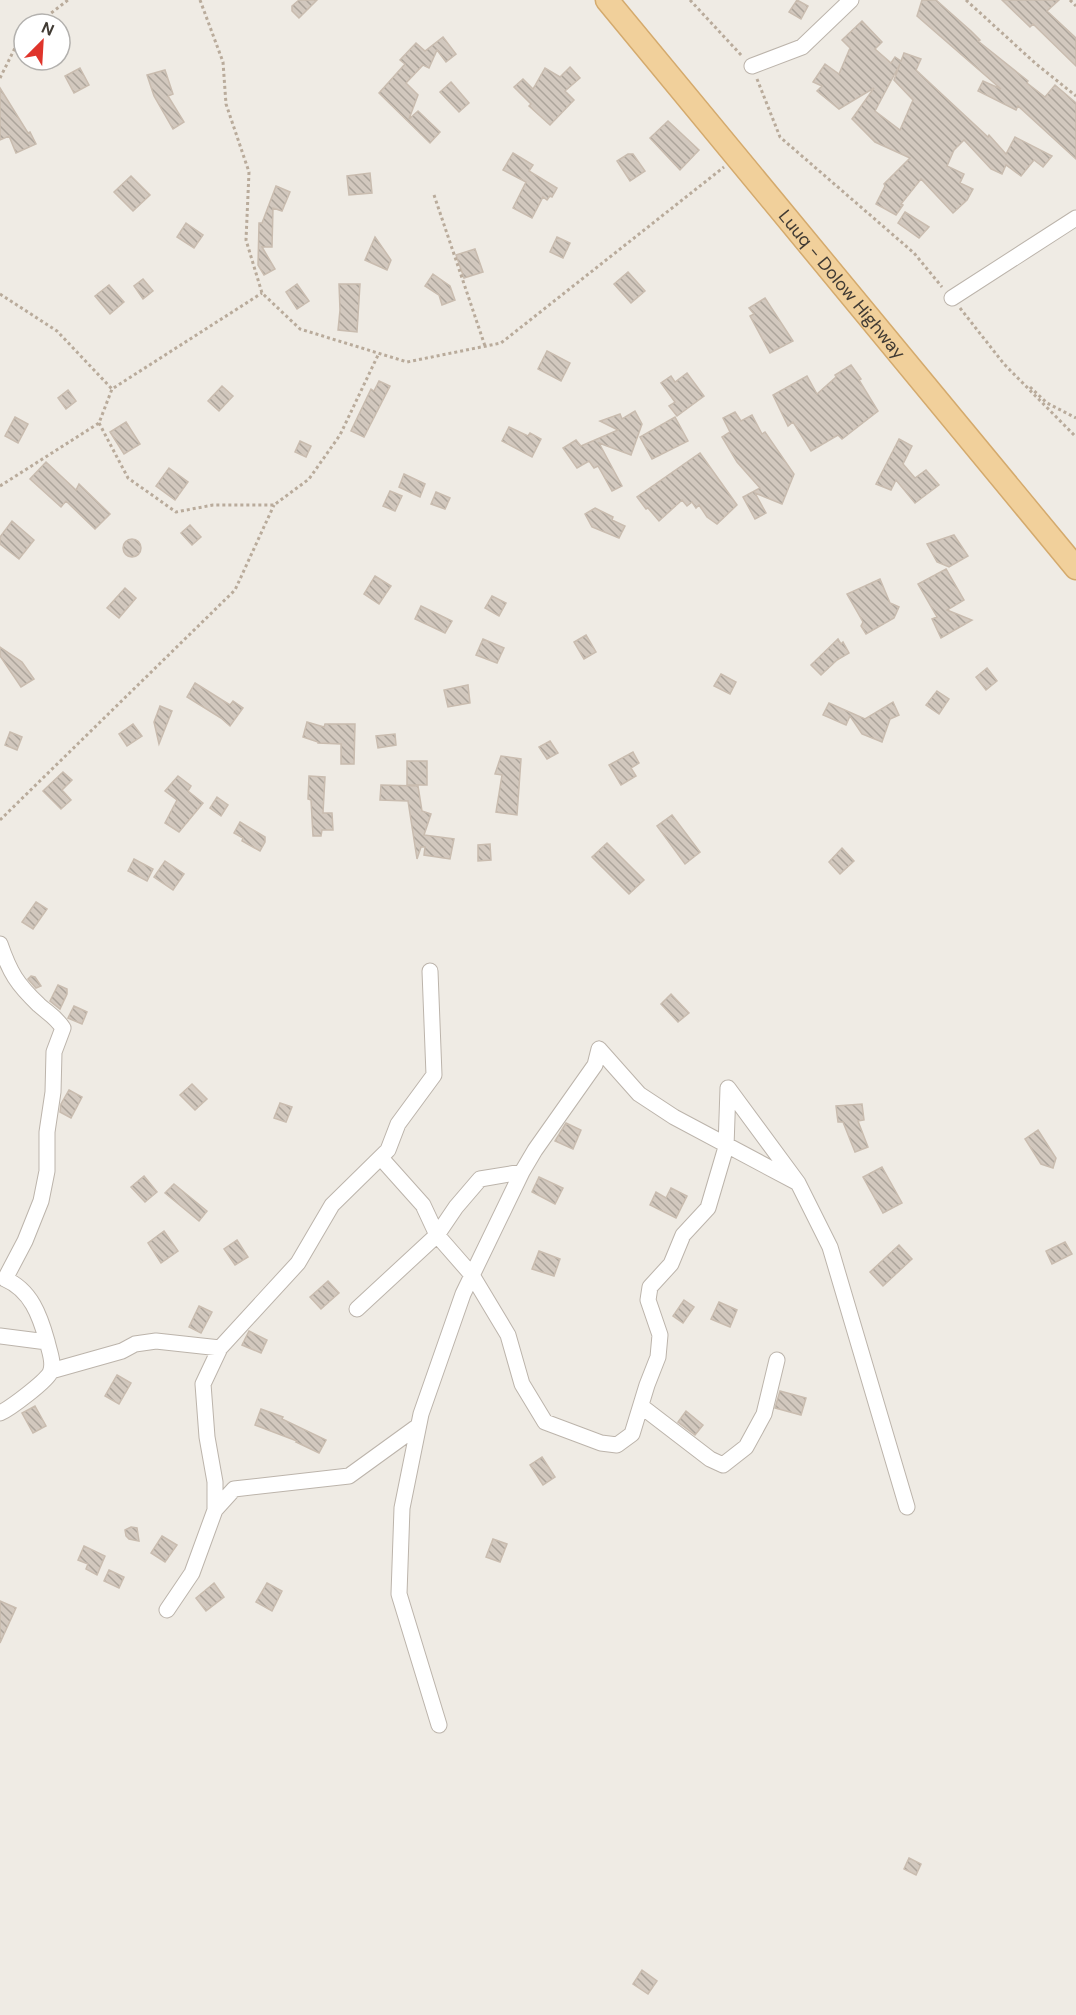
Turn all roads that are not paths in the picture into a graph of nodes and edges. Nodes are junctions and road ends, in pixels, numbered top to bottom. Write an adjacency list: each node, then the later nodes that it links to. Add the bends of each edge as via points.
1 (607, 0): 6 (main road, Luuq - Dolow Highway)
2 (851, 0): 3 (street, via 802,47)
3 (752, 66)
4 (1076, 218): 5 (street)
5 (952, 298)
6 (1076, 568)
7 (0, 944): 17 (street, via 11,974 63,1028 54,1052 47,1171 41,1201 5,1279 25,1292 38,1312)
8 (430, 971): 10 (street, via 434,1075 398,1124)
9 (726, 1147): 11 (street, via 639,1094 599,1049 595,1065); 12 (street); 12 (street, via 728,1088); 21 (street, via 708,1208 683,1235 670,1264 650,1287 648,1300 660,1335 658,1357)
10 (381, 1158): 13 (street, via 423,1205); 18 (street, via 332,1205 298,1263)
11 (522, 1172): 13 (street, via 480,1179); 14 (street)
12 (798, 1183): 24 (street, via 830,1248)
13 (437, 1235): 14 (street); 15 (street)
14 (472, 1275): 21 (street, via 508,1335 522,1384 545,1422 617,1445 632,1434); 23 (street)
15 (357, 1309)
16 (0, 1336): 17 (street)
17 (47, 1342): 20 (street)
18 (220, 1348): 20 (street, via 156,1341); 25 (street, via 203,1384)
19 (777, 1360): 21 (street, via 764,1414 746,1447 723,1465)
20 (51, 1371): 22 (street)
21 (640, 1406)
22 (0, 1413)
23 (418, 1426): 25 (street, via 349,1476 234,1489); 27 (street, via 402,1508 399,1594)
24 (907, 1507)
25 (215, 1510): 26 (street, via 192,1573)
26 (167, 1610)
27 (439, 1725)

